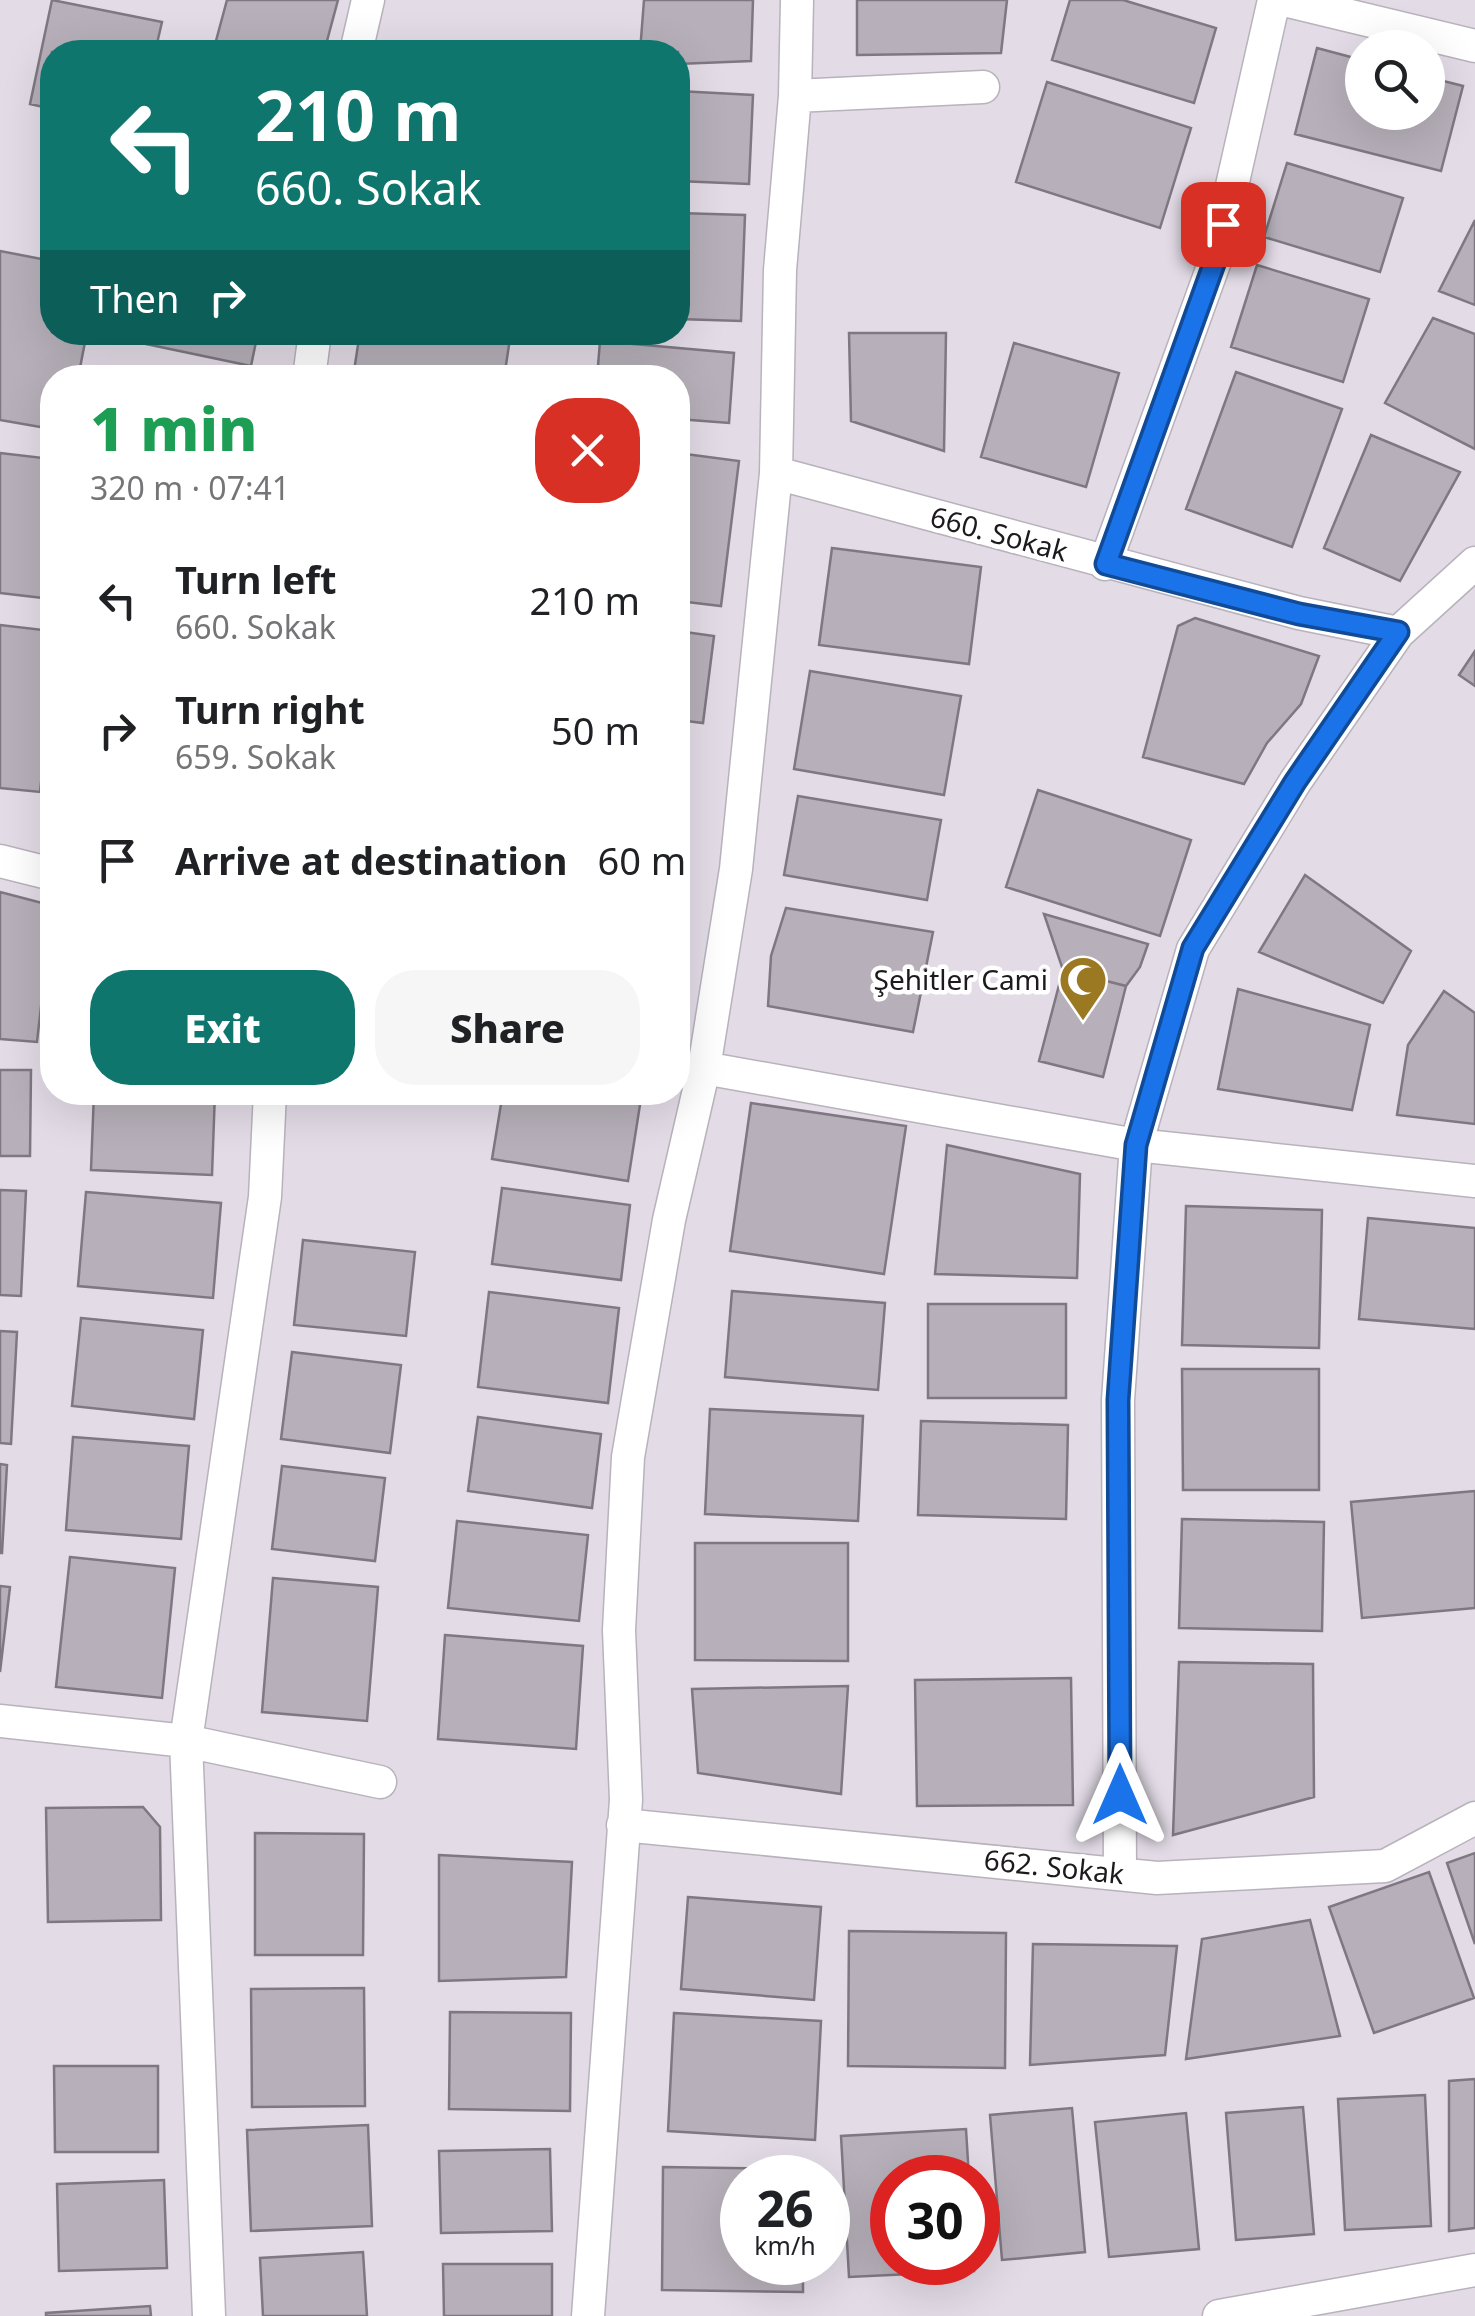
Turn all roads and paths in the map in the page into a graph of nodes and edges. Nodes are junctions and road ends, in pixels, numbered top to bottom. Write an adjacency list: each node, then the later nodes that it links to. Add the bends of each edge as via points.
1 (368, 0): 5 (street)
2 (796, 0): 8 (street)
3 (1274, 0): 11 (street, via 1215,261)
4 (1284, 0): 6 (street)
5 (359, 40)
6 (1475, 46)
7 (982, 87): 8 (street)
8 (795, 96): 9 (street, via 780,270)
9 (776, 473): 11 (street, 660. Sokak); 15 (street, via 736,869)
10 (1475, 563): 12 (street)
11 (1106, 564): 12 (street, 660. Sokak)
12 (1398, 632): 17 (street, via 1193,948)
13 (0, 860): 14 (street)
14 (40, 871)
15 (704, 1068): 17 (street); 23 (street, via 669,1220 628,1458 619,1630)
16 (269, 1105): 20 (street, via 264,1197)
17 (1136, 1145): 18 (street); 24 (street, via 1118,1400)
18 (1475, 1182)
19 (0, 1721): 20 (street)
20 (186, 1742): 21 (street); 26 (street)
21 (380, 1782)
22 (1475, 1818): 24 (street, 662. Sokak, via 1385,1866 1157,1878)
23 (623, 1826): 24 (street, 662. Sokak); 27 (street)
24 (1120, 1874)
25 (1475, 2270): 28 (street)
26 (209, 2316)
27 (588, 2316)
28 (1219, 2316)

